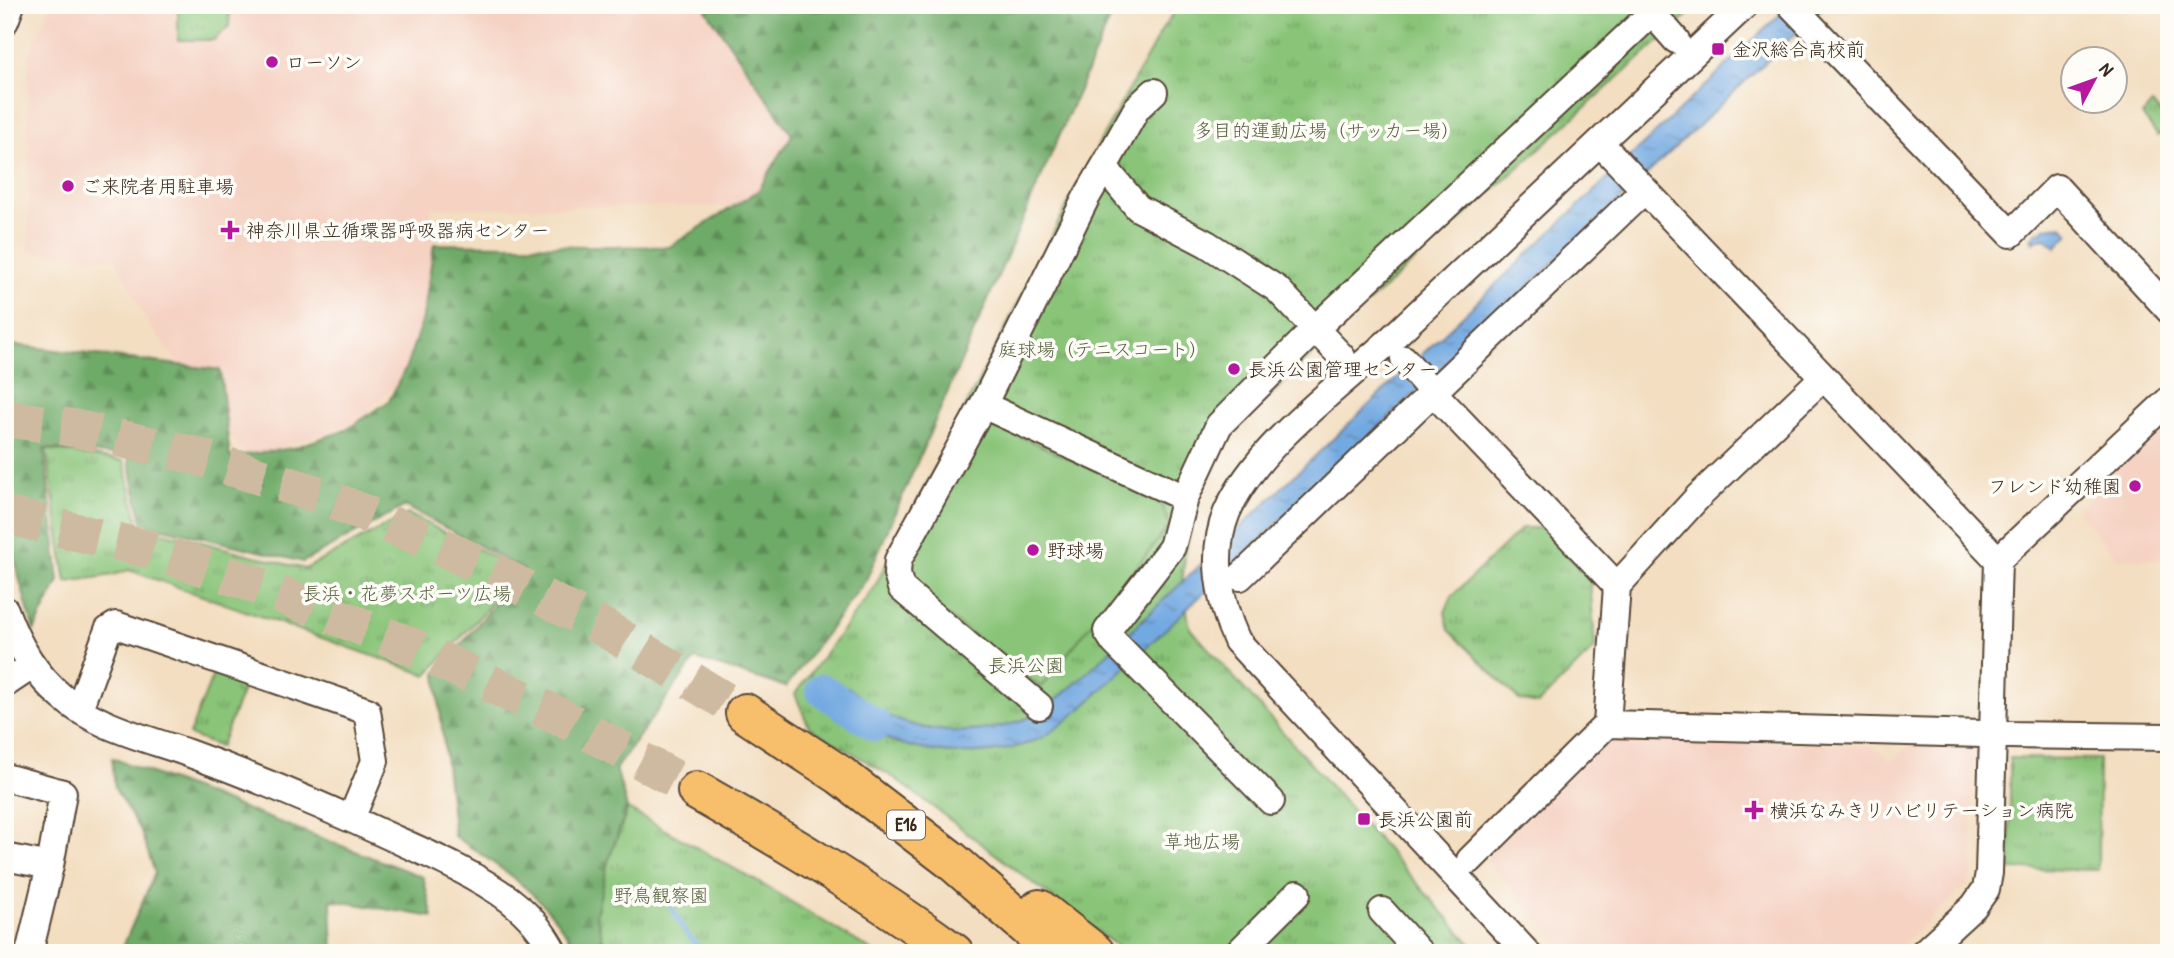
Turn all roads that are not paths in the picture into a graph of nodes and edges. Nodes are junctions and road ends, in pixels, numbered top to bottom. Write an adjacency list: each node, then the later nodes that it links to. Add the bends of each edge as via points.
1 (1745, 5): 6 (street)
2 (1791, 5): 9 (street, via 2011,234 2057,188)
3 (1648, 9): 4 (street); 10 (street)
4 (1676, 40)
5 (1154, 92): 7 (street, via 1136,108)
6 (1600, 143): 8 (street); 48 (street, via 1266,453 1227,513 1220,539 1220,595 1237,641)
7 (1104, 167): 10 (street, via 1138,208 1207,244 1276,289); 16 (street)
8 (1639, 191): 14 (street); 18 (street)
9 (2169, 310)
10 (1316, 328): 11 (street); 17 (street, via 1219,425)
11 (1342, 357)
12 (1404, 359): 14 (street)
13 (1815, 385): 20 (street, via 1698,497)
14 (1430, 390): 19 (street); 20 (street)
15 (2169, 400): 18 (street)
16 (983, 405): 17 (street); 24 (street, via 898,560 897,574 901,589)
17 (1185, 498): 32 (street, via 1172,547 1107,631)
18 (1998, 560): 49 (street, via 1986,889 1975,906)
19 (1240, 577)
20 (1617, 586): 27 (street)
21 (5, 610): 22 (street)
22 (33, 666): 23 (street); 25 (street)
23 (5, 684)
24 (1039, 706)
25 (79, 709): 33 (street); 33 (street, via 108,630 116,625 367,711 375,761)
26 (745, 713): 29 (highway, E16)
27 (1608, 724): 28 (street); 36 (street)
28 (2169, 737)
29 (840, 775): 44 (highway, E16, via 951,860); 45 (highway, via 1002,881)
30 (5, 777): 37 (street, via 63,793)
31 (697, 791): 34 (highway)
32 (1271, 801)
33 (351, 819): 41 (street, via 496,890 537,928)
34 (793, 846): 42 (highway); 43 (highway)
35 (5, 858): 37 (street)
36 (1470, 860)
37 (50, 866): 40 (street)
38 (1297, 894): 46 (street)
39 (1382, 911): 47 (street)
40 (29, 953)
41 (554, 953)
42 (933, 953)
43 (954, 953)
44 (1056, 953)
45 (1094, 953)
46 (1238, 953)
47 (1420, 953)
48 (1527, 953)
49 (1923, 953)

